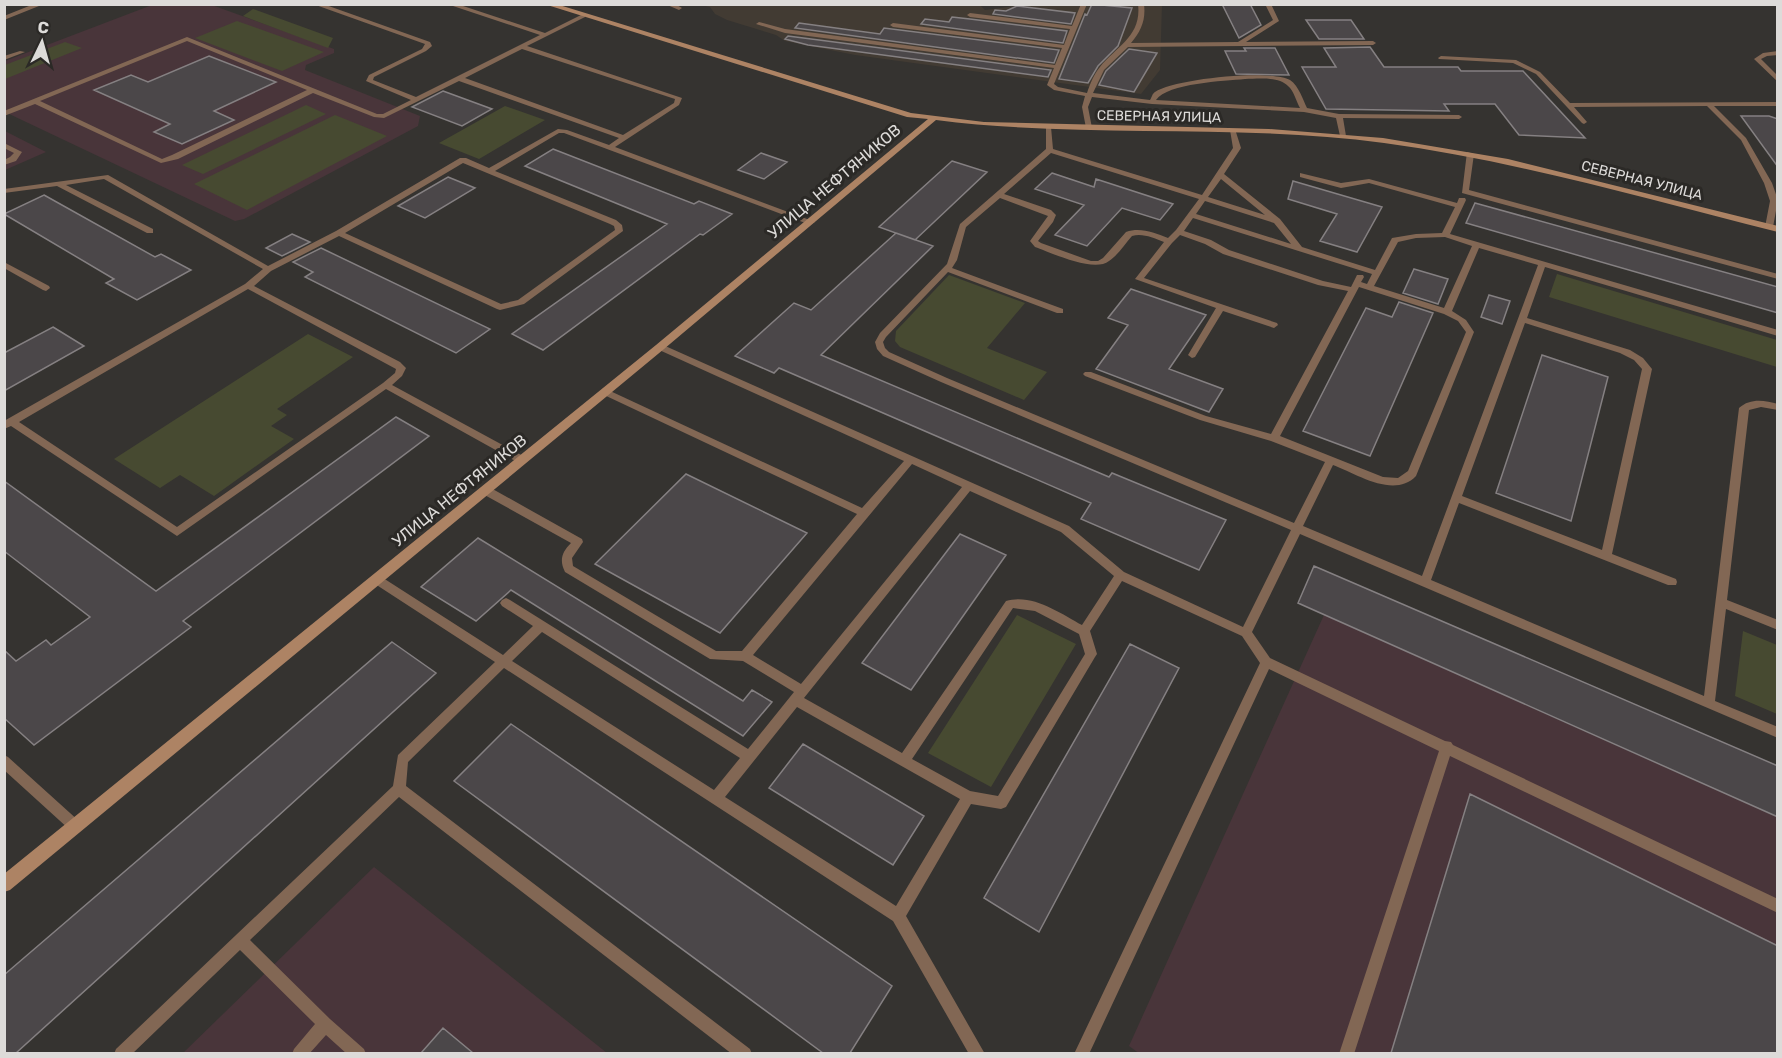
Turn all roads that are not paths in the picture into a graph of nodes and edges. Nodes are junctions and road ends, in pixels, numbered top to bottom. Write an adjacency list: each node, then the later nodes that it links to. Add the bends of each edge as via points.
1 (41, 4): 11 (lane)
2 (316, 4): 33 (lane, via 428,43 424,50 371,76 369,81)
3 (450, 4): 18 (lane)
4 (547, 4): 13 (main road, СЕВЕРНАЯ УЛИЦА)
5 (668, 4): 10 (lane)
6 (1084, 4): 17 (lane)
7 (1141, 4): 21 (lane, via 1139,24)
8 (1268, 4): 20 (lane, via 1276,21)
9 (4, 8): 11 (lane)
10 (679, 8)
11 (16, 13): 14 (lane)
12 (970, 15): 17 (lane)
13 (583, 16): 18 (lane); 43 (main road, СЕВЕРНАЯ УЛИЦА, via 890,110)
14 (4, 18)
15 (759, 24): 28 (lane, via 785,31)
16 (893, 25): 23 (lane)
17 (1074, 28): 23 (lane)
18 (546, 35): 22 (lane)
19 (1373, 43): 20 (lane)
20 (1238, 44): 21 (lane)
21 (1129, 45): 32 (lane, via 1102,68)
22 (523, 47): 29 (lane); 49 (lane, via 679,98 677,104)
23 (1066, 47): 28 (lane)
24 (22, 52): 26 (lane)
25 (1778, 52): 30 (lane, via 1757,59)
26 (4, 58)
27 (1441, 58): 37 (lane, via 1514,61 1538,73)
28 (1057, 67): 32 (lane, via 1050,82 1052,87)
29 (461, 79): 33 (lane); 49 (lane)
30 (1778, 80)
31 (312, 90): 33 (lane, via 376,116 396,112); 34 (lane, via 187,39); 34 (lane, via 161,161)
32 (1089, 94): 35 (lane); 46 (lane, via 1085,107)
33 (417, 100)
34 (36, 102): 40 (lane)
35 (1152, 102): 39 (lane); 39 (lane, via 1163,90 1211,79 1270,78 1290,84)
36 (1778, 104): 38 (lane)
37 (1568, 105): 38 (lane); 44 (lane)
38 (1710, 106): 67 (lane, via 1744,139 1768,183 1774,201)
39 (1305, 110): 41 (lane)
40 (4, 114)
41 (1339, 117): 42 (lane); 48 (lane)
42 (1459, 117)
43 (933, 119): 45 (main road, СЕВЕРНАЯ УЛИЦА); 66 (main road, УЛИЦА НЕФТЯНИКОВ)
44 (1584, 122)
45 (1048, 127): 46 (main road, СЕВЕРНАЯ УЛИЦА); 52 (lane)
46 (1089, 128): 47 (main road, СЕВЕРНАЯ УЛИЦА)
47 (1233, 130): 48 (main road, СЕВЕРНАЯ УЛИЦА); 56 (lane, via 1237,147)
48 (1343, 136): 53 (main road, СЕВЕРНАЯ УЛИЦА)
49 (624, 138): 51 (lane)
50 (4, 145): 54 (lane, via 18,152 14,159)
51 (610, 147): 55 (lane, via 558,130); 66 (lane)
52 (1050, 150): 61 (lane); 62 (lane)
53 (1470, 154): 60 (lane); 67 (main road, СЕВЕРНАЯ УЛИЦА)
54 (4, 163)
55 (489, 171): 70 (lane, via 463,160); 70 (lane, via 613,222 619,231 521,302 500,307)
56 (1221, 175): 62 (lane); 65 (lane)
57 (1303, 175): 63 (lane, via 1348,186 1369,181)
58 (59, 183): 59 (lane); 68 (lane); 77 (lane, via 105,177)
59 (4, 191)
60 (1466, 191): 63 (lane); 81 (lane)
61 (999, 195): 72 (lane, via 1052,215 1036,236 1038,245 1090,263 1106,260 1134,232); 78 (lane, via 963,226 958,235 957,256)
62 (1203, 198): 64 (lane); 65 (lane)
63 (1459, 206): 71 (lane)
64 (1191, 215): 69 (lane); 74 (lane)
65 (1277, 221): 74 (lane)
66 (811, 222): 92 (main road, УЛИЦА НЕФТЯНИКОВ)
67 (1774, 228)
68 (150, 231)
69 (1179, 232): 72 (lane); 83 (lane, via 1321,283)
70 (339, 233): 77 (lane)
71 (1445, 235): 73 (lane); 80 (lane, via 1395,240)
72 (1168, 240): 86 (lane, via 1139,279)
73 (1477, 244): 76 (lane); 88 (lane)
74 (1300, 250): 79 (lane)
75 (4, 264): 85 (lane)
76 (1542, 264): 89 (lane); 91 (lane)
77 (268, 269): 82 (lane)
78 (947, 269): 87 (lane); 107 (lane, via 883,335 879,342 886,354)
79 (1363, 269): 80 (lane); 83 (lane)
80 (1377, 273): 84 (lane)
81 (1778, 278)
82 (248, 286): 95 (lane, via 397,364 399,374); 98 (lane)
83 (1354, 287): 84 (lane); 99 (lane)
84 (1369, 287): 88 (lane)
85 (46, 288)
86 (1221, 307): 90 (lane); 93 (lane)
87 (1060, 311)
88 (1447, 312): 102 (lane, via 1459,317 1470,332 1413,473 1395,483)
89 (1522, 319): 105 (lane); 108 (lane, via 1636,356 1647,369)
90 (1274, 325)
91 (1778, 333)
92 (660, 347): 96 (main road, УЛИЦА НЕФТЯНИКОВ); 100 (lane)
93 (1192, 355)
94 (1088, 374): 99 (lane, via 1203,418)
95 (386, 385): 98 (lane, via 177,532); 101 (lane)
96 (604, 392): 101 (main road, УЛИЦА НЕФТЯНИКОВ); 106 (lane)
97 (1778, 407): 114 (lane, via 1752,403 1744,408)
98 (8, 424)
99 (1274, 438): 102 (lane)
100 (911, 459): 103 (lane); 106 (lane)
101 (522, 460): 104 (main road, УЛИЦА НЕФТЯНИКОВ)
102 (1331, 460): 107 (lane)
103 (968, 486): 109 (lane, via 1065,529); 122 (lane)
104 (485, 490): 110 (main road, УЛИЦА НЕФТЯНИКОВ); 119 (lane, via 578,542 567,553 565,562 569,569 714,656)
105 (1456, 498): 108 (lane); 112 (lane)
106 (864, 513): 119 (lane)
107 (1297, 528): 112 (lane); 118 (lane)
108 (1605, 556): 111 (lane)
109 (1119, 575): 117 (lane); 118 (lane)
110 (376, 579): 120 (lane); 132 (main road, УЛИЦА НЕФТЯНИКОВ)
111 (1672, 582)
112 (1425, 583): 123 (lane)
113 (506, 603): 115 (lane)
114 (1722, 603): 116 (lane); 123 (lane)
115 (541, 625): 120 (lane); 126 (lane)
116 (1778, 625)
117 (1084, 631): 128 (lane, via 1032,605 1010,604); 130 (lane, via 1091,654 1001,803)
118 (1245, 633): 121 (lane)
119 (745, 656): 122 (lane)
120 (503, 661): 129 (lane, via 402,759); 131 (lane)
121 (1266, 662): 125 (lane); 143 (lane)
122 (799, 695): 126 (lane); 128 (lane)
123 (1709, 704): 124 (lane)
124 (1778, 733)
125 (1447, 746): 134 (lane); 144 (lane)
126 (749, 757): 131 (lane)
127 (4, 761): 132 (lane)
128 (904, 761): 130 (lane)
129 (399, 789): 136 (lane); 141 (lane)
130 (968, 797): 135 (lane)
131 (716, 798): 135 (lane)
132 (75, 826): 133 (main road, УЛИЦА НЕФТЯНИКОВ)
133 (4, 884)
134 (1778, 906)
135 (898, 916): 142 (lane)
136 (240, 940): 137 (lane); 138 (lane)
137 (325, 1024): 139 (lane); 140 (lane)
138 (122, 1053)
139 (299, 1053)
140 (359, 1053)
141 (745, 1053)
142 (978, 1053)
143 (1081, 1053)
144 (1346, 1053)

